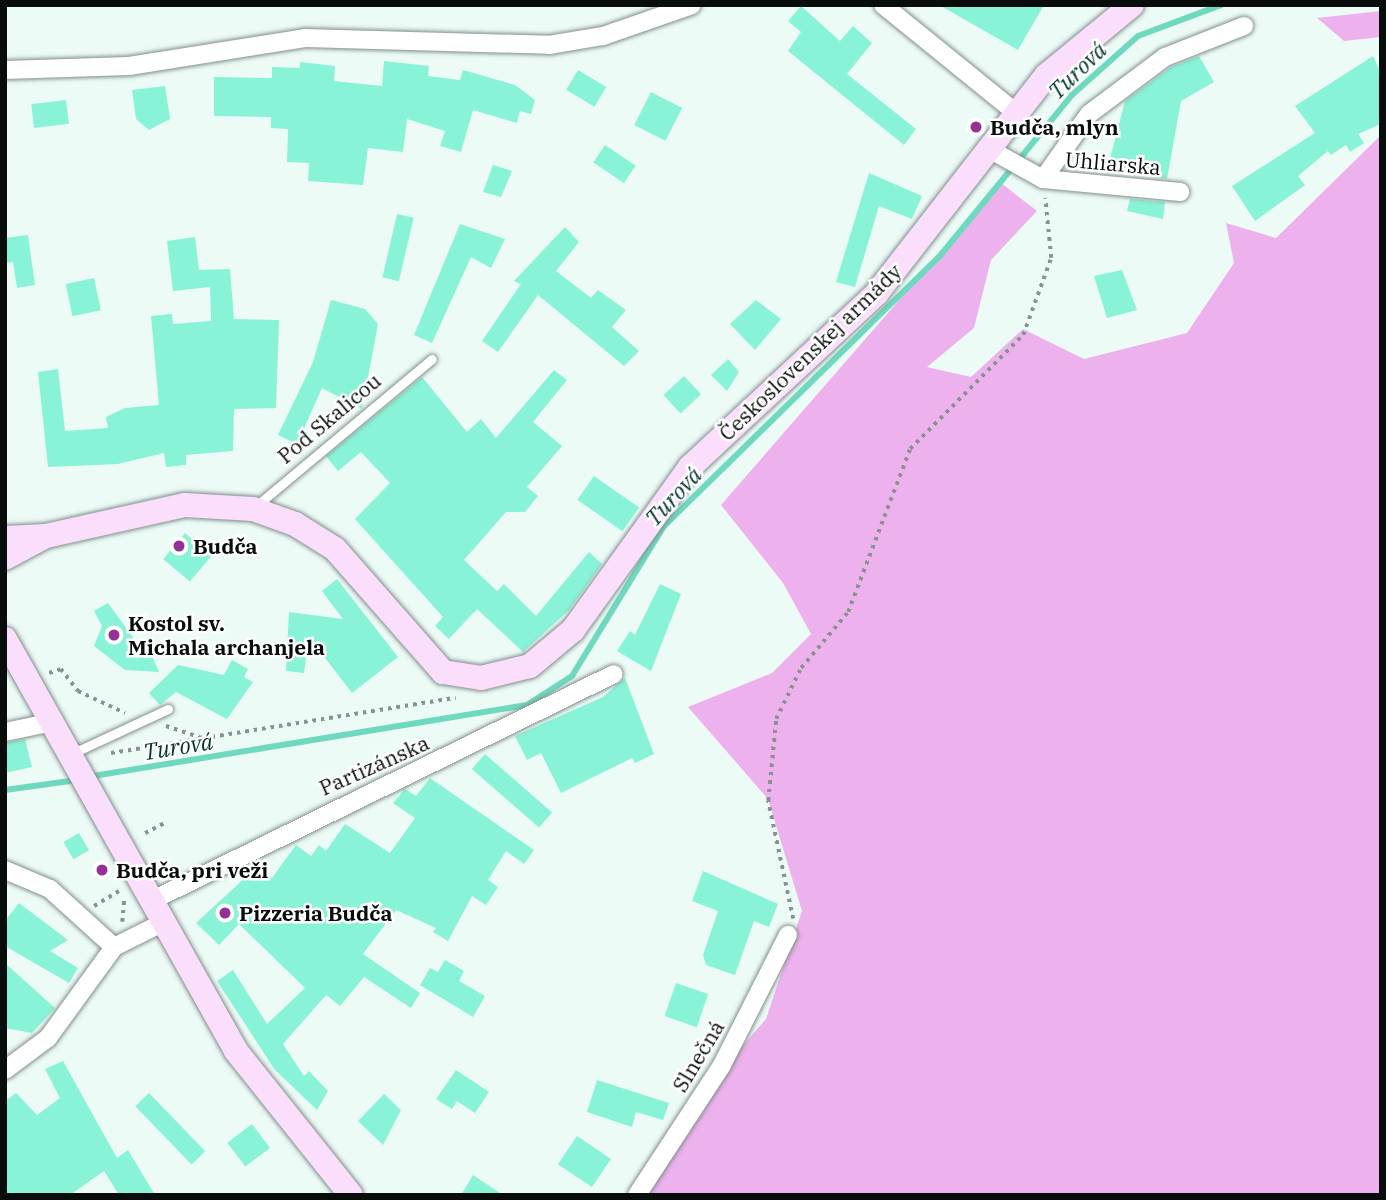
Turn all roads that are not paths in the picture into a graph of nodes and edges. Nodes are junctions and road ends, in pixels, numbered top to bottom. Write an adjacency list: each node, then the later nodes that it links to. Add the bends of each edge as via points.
1 (692, 5): 5 (street, via 603,36 549,45 305,38 130,66)
2 (883, 5): 6 (street)
3 (1132, 5): 6 (street, Československej armády, via 1047,75)
4 (1244, 26): 8 (street, via 1165,57 1089,114)
5 (5, 70)
6 (1015, 112): 7 (street, Československej armády)
7 (996, 154): 8 (street, Uhliarska, via 1026,174); 11 (street, Československej armády, via 877,293 690,467 573,630 530,666 482,677 443,671 335,550 295,524)
8 (1043, 179): 9 (street, Uhliarska)
9 (1180, 192)
10 (432, 359): 11 (lane, Pod Skalicou)
11 (253, 509): 12 (street, Československej armády, via 185,505)
12 (46, 536): 13 (street, Československej armády); 14 (street, Československej armády)
13 (5, 538)
14 (5, 558)
15 (5, 639): 18 (street)
16 (614, 674): 22 (street, Partizánska)
17 (168, 709): 20 (lane)
18 (53, 722): 19 (street); 20 (street)
19 (5, 733)
20 (73, 760): 22 (street)
21 (5, 870): 24 (street, via 50,889)
22 (159, 911): 24 (street, Partizánska); 26 (street, via 262,1089)
23 (788, 935): 27 (street, Slnečná, via 722,1065)
24 (114, 947): 25 (street, via 48,1038)
25 (5, 1070)
26 (351, 1195)
27 (637, 1195)

